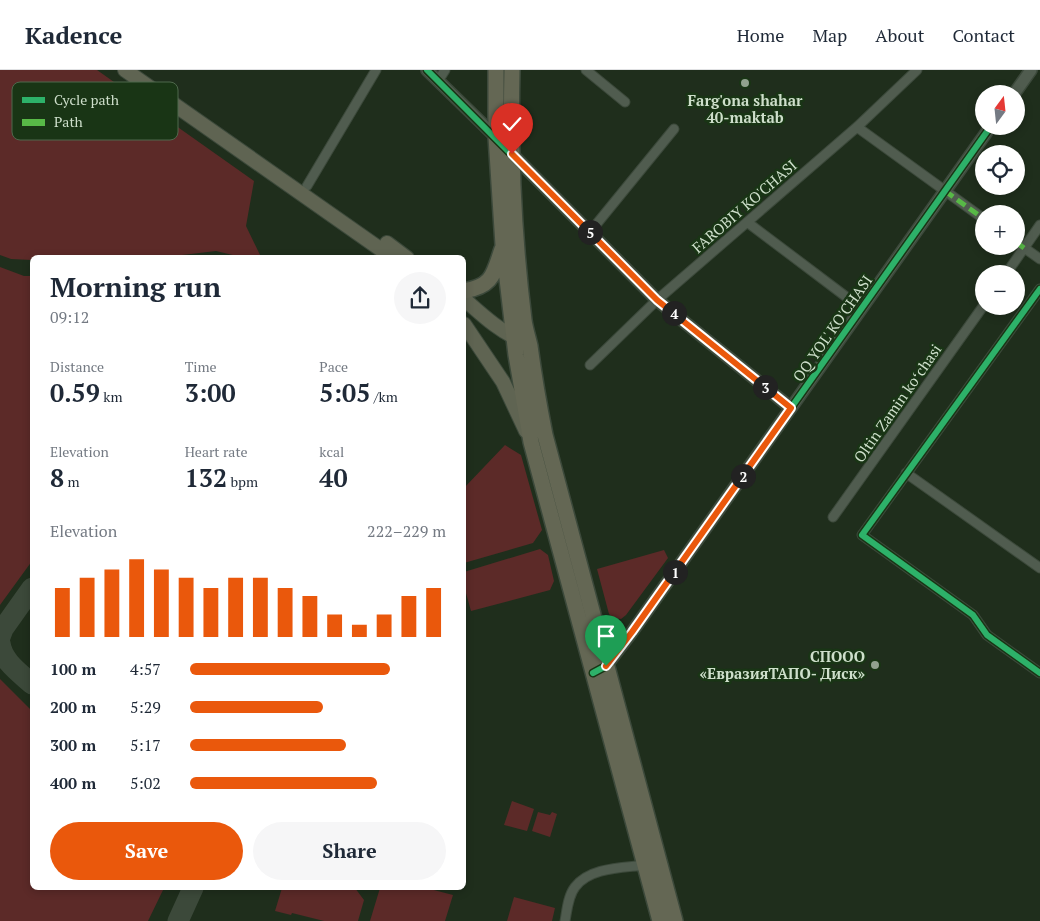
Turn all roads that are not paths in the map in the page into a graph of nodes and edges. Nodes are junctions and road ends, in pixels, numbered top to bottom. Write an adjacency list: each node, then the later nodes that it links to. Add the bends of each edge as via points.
1 (125, 70): 12 (main road)
2 (141, 70): 13 (main road)
3 (376, 70): 23 (street)
4 (427, 70): 11 (street)
5 (445, 70): 11 (street)
6 (496, 70): 21 (highway)
7 (512, 70): 22 (highway)
8 (586, 70): 16 (street)
9 (917, 70): 18 (street, FAROBIY KO'CHASI)
10 (1031, 70): 14 (street)
11 (438, 81): 21 (street)
12 (142, 82)
13 (158, 82)
14 (1020, 85)
15 (178, 96): 23 (main road)
16 (625, 102)
17 (178, 107): 32 (main road)
18 (857, 127): 24 (street); 26 (street, FAROBIY KO'CHASI)
19 (674, 129): 28 (street)
20 (984, 135): 24 (street, OQ YOL' KO'CHASI)
21 (496, 137): 22 (street); 30 (highway)
22 (512, 154): 28 (street); 43 (highway, via 518,256)
23 (307, 186): 33 (main road)
24 (944, 191): 25 (street); 39 (street, OQ YOL' KO'CHASI)
25 (975, 213)
26 (747, 222): 37 (street, FAROBIY KO'CHASI); 39 (street)
27 (1040, 225): 29 (street)
28 (590, 232): 37 (street)
29 (1025, 240)
30 (503, 245): 36 (highway, via 488,282 481,288); 42 (highway)
31 (1025, 248): 34 (street)
32 (388, 255)
33 (403, 255)
34 (1040, 259)
35 (1040, 289): 47 (street)
36 (466, 291)
37 (657, 300): 44 (street, FAROBIY KO'CHASI); 45 (street)
38 (466, 301): 42 (main road)
39 (861, 308): 45 (street, OQ YOL' KO'CHASI)
40 (977, 315): 48 (street, Oltin Zamin koʻchasi)
41 (466, 327): 46 (main road, via 503,382)
42 (514, 338): 43 (main road); 46 (highway)
43 (529, 343): 50 (highway, via 545,435)
44 (590, 365)
45 (791, 408): 50 (street, OQ YOL' KO'CHASI, via 632,632)
46 (531, 442): 50 (highway)
47 (906, 473): 49 (street); 51 (street, via 862,535 973,615 987,635)
48 (833, 517)
49 (1040, 568)
50 (600, 670): 52 (highway); 55 (highway)
51 (1040, 672)
52 (645, 865): 53 (street, via 595,873 582,880 570,896); 54 (highway)
53 (565, 921)
54 (660, 921)
55 (675, 921)

